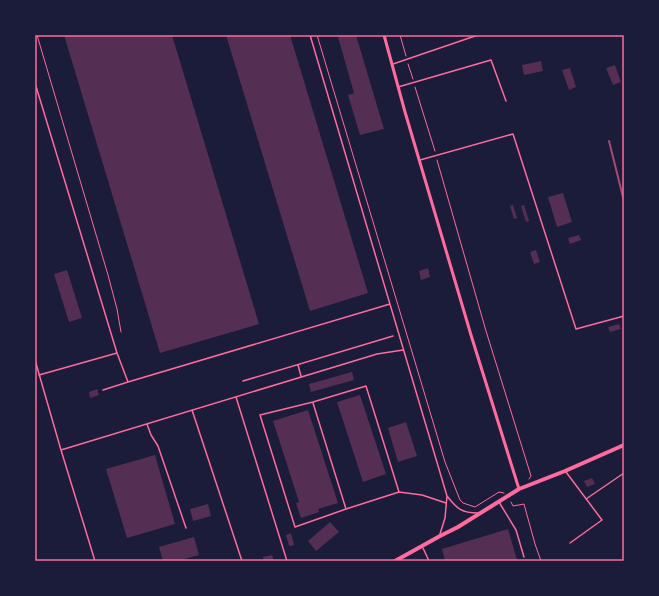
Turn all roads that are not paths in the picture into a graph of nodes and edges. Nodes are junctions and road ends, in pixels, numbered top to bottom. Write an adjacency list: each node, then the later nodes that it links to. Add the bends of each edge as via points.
1 (310, 35): 9 (lane)
2 (384, 35): 4 (street)
3 (478, 35): 4 (lane)
4 (392, 64): 6 (street)
5 (35, 83): 13 (lane)
6 (398, 87): 7 (lane, via 491,60); 8 (street)
7 (506, 101)
8 (419, 161): 10 (lane, via 513,134 576,329); 29 (street)
9 (390, 304): 12 (lane); 19 (lane)
10 (624, 316)
11 (393, 336): 15 (lane)
12 (404, 350): 17 (lane, via 377,354); 31 (lane)
13 (117, 353): 16 (lane); 19 (lane)
14 (35, 360): 16 (lane)
15 (298, 365): 17 (lane); 18 (lane)
16 (39, 375): 26 (lane)
17 (301, 377): 21 (lane)
18 (243, 381)
19 (128, 382): 20 (lane)
20 (102, 390)
21 (236, 397): 23 (lane); 44 (lane)
22 (313, 402): 30 (lane, via 366,386); 35 (lane); 35 (lane, via 260,416 295,527)
23 (192, 410): 24 (lane); 43 (lane)
24 (147, 424): 26 (lane); 37 (lane, via 158,446)
25 (624, 445): 27 (street)
26 (61, 450): 42 (lane)
27 (565, 471): 29 (street); 32 (lane)
28 (624, 473): 32 (lane)
29 (519, 489): 33 (street)
30 (399, 492): 34 (lane, via 422,495); 35 (lane)
31 (447, 496): 34 (lane); 36 (lane, via 457,508 469,513)
32 (586, 499): 39 (lane, via 602,520)
33 (499, 502): 36 (street); 41 (lane, via 516,530)
34 (446, 503): 38 (lane)
35 (346, 509)
36 (482, 512): 38 (street)
37 (186, 528)
38 (440, 536): 40 (street)
39 (570, 543)
40 (422, 546): 45 (street); 46 (lane)
41 (524, 557)
42 (95, 561)
43 (242, 561)
44 (287, 561)
45 (395, 561)
46 (429, 561)

